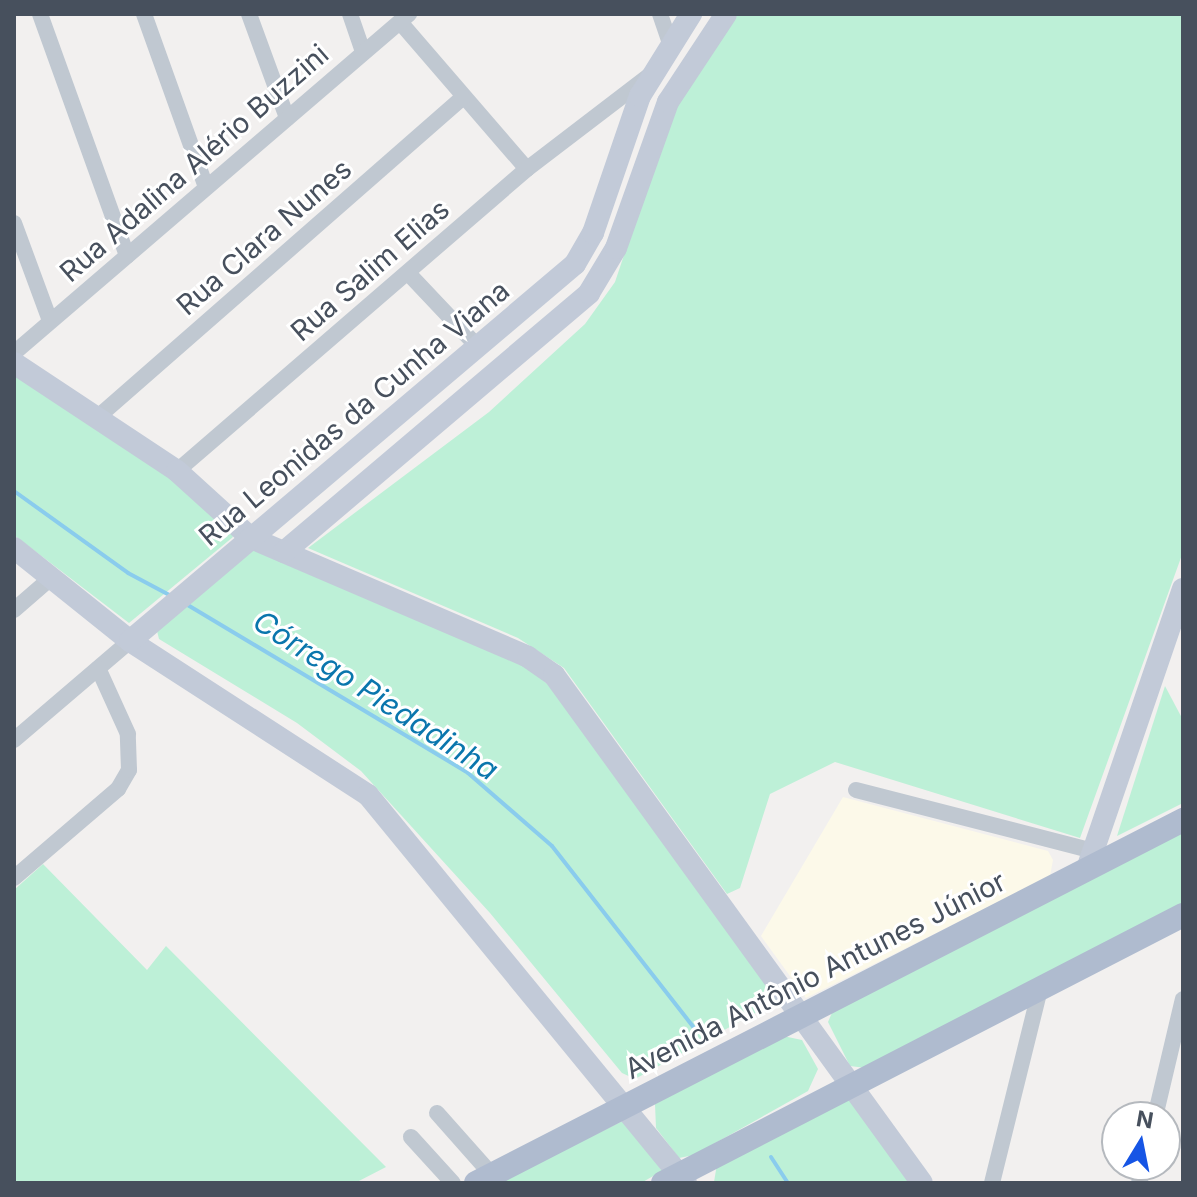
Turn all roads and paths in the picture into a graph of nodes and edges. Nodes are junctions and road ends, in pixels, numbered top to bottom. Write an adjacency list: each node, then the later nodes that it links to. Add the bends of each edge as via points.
1 (40, 14): 19 (street)
2 (144, 14): 17 (street)
3 (249, 14): 14 (street)
4 (350, 14): 10 (street)
5 (660, 14): 9 (street)
6 (691, 14): 9 (main road, Rua Leonidas da Cunha Viana)
7 (726, 14): 25 (main road, via 668,102 607,269 580,302)
8 (404, 18): 10 (street, Rua Adalina Alério Buzzini); 12 (street)
9 (670, 43): 11 (main road, Rua Leonidas da Cunha Viana)
10 (363, 51): 14 (street, Rua Adalina Alério Buzzini)
11 (652, 74): 13 (street, Rua Salim Elias); 15 (main road, Rua Leonidas da Cunha Viana)
12 (462, 98): 16 (street); 26 (street, Rua Clara Nunes)
13 (599, 110): 15 (street); 16 (street, Rua Salim Elias)
14 (287, 118): 17 (street, Rua Adalina Alério Buzzini)
15 (627, 126): 22 (main road, Rua Leonidas da Cunha Viana, via 593,233 575,264)
16 (527, 169): 20 (street, Rua Salim Elias)
17 (206, 187): 19 (street, Rua Adalina Alério Buzzini)
18 (14, 223): 21 (street)
19 (127, 256): 21 (street, Rua Adalina Alério Buzzini)
20 (408, 273): 22 (street); 27 (street, Rua Salim Elias)
21 (50, 321): 23 (street, Rua Adalina Alério Buzzini)
22 (477, 346): 25 (main road, via 487,359 484,371 455,396); 28 (main road, Rua Leonidas da Cunha Viana)
23 (14, 353)
24 (14, 363): 26 (main road)
25 (449, 412): 30 (main road)
26 (99, 416): 27 (main road)
27 (177, 471): 28 (main road)
28 (245, 543): 30 (main road); 34 (main road, Rua Leonidas da Cunha Viana)
29 (14, 548): 31 (main road)
30 (284, 552): 44 (main road, via 528,657 554,675)
31 (52, 577): 33 (street); 34 (main road)
32 (1183, 589): 39 (main road)
33 (14, 610)
34 (137, 635): 35 (street, Rua Leonidas da Cunha Viana); 47 (main road, via 368,795)
35 (98, 668): 36 (street, Rua Leonidas da Cunha Viana); 40 (street, via 128,734 129,770 118,789)
36 (14, 740)
37 (856, 790): 39 (street)
38 (1183, 820): 39 (main road, Avenida Antônio Antunes Júnior)
39 (1090, 860): 44 (main road, Avenida Antônio Antunes Júnior)
40 (14, 878)
41 (1183, 915): 42 (main road)
42 (1040, 989): 45 (main road); 54 (street)
43 (1183, 999): 46 (street)
44 (799, 1017): 45 (main road); 47 (main road, Avenida Antônio Antunes Júnior)
45 (847, 1085): 51 (main road); 53 (main road)
46 (1159, 1101)
47 (624, 1107): 50 (main road, Avenida Antônio Antunes Júnior); 51 (main road)
48 (437, 1113): 50 (street)
49 (411, 1137): 52 (street)
50 (489, 1180)
51 (676, 1180)
52 (453, 1183)
53 (922, 1183)
54 (992, 1183)

